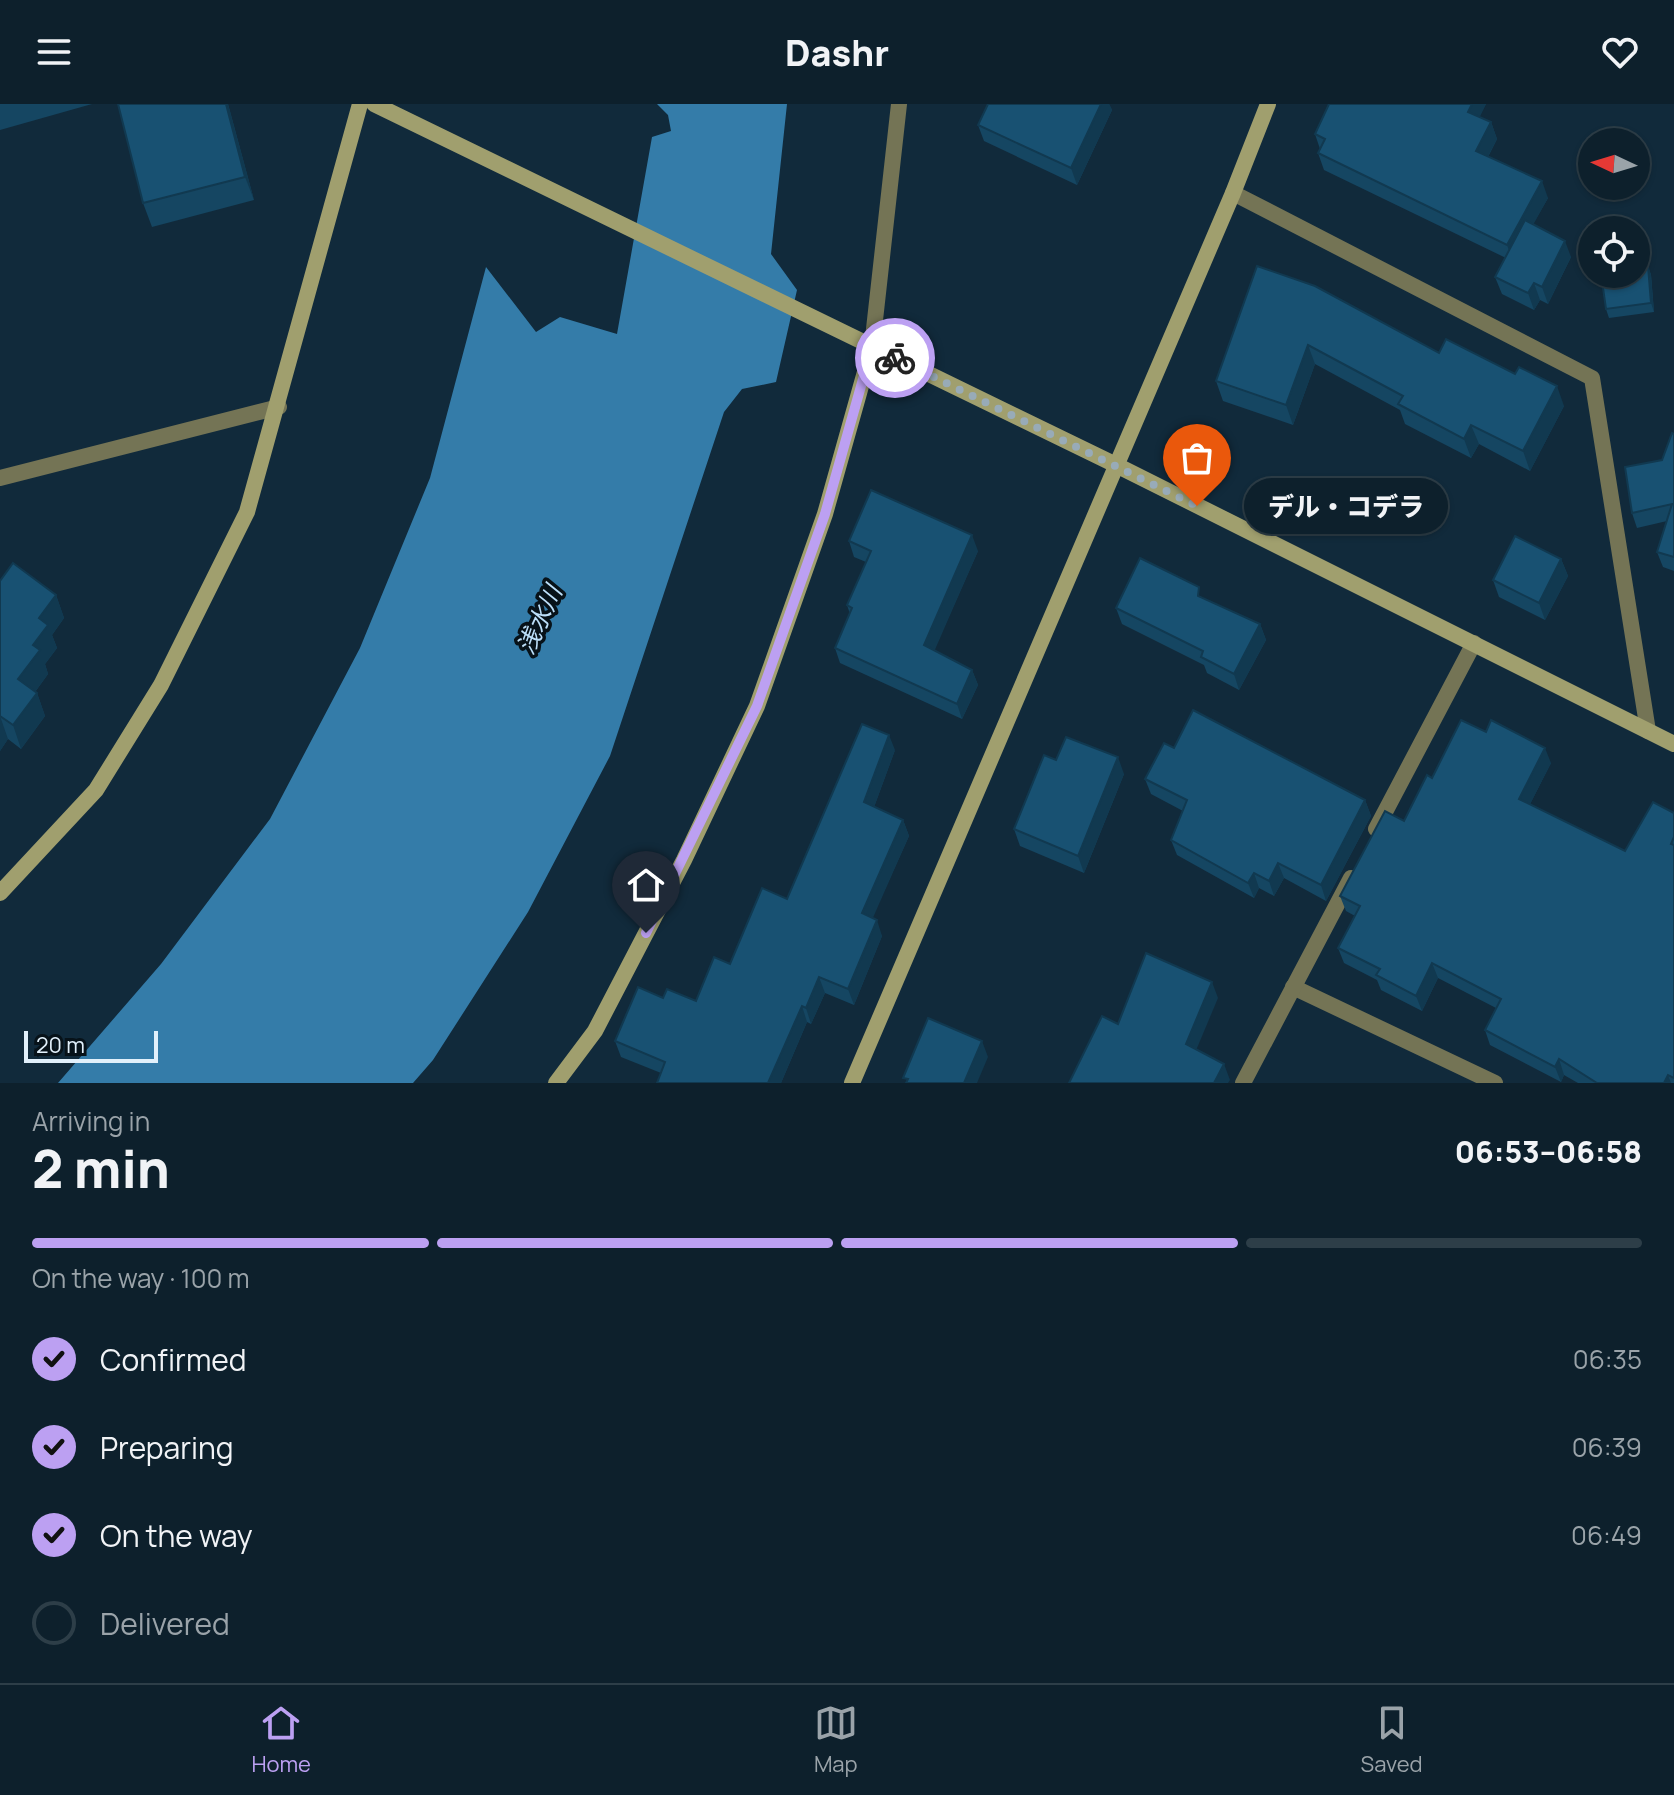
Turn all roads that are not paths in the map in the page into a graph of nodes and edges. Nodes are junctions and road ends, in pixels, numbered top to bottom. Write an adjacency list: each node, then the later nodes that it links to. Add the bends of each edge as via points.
1 (360, 104): 7 (street)
2 (374, 104): 6 (street)
3 (899, 104): 6 (street)
4 (1268, 104): 5 (street)
5 (1233, 193): 8 (street); 11 (street, via 1592,378)
6 (872, 347): 8 (street); 15 (street, via 825,514 757,706 595,1031)
7 (279, 407): 9 (street); 13 (street, via 247,512 161,685 96,790)
8 (1114, 464): 10 (street); 16 (street)
9 (0, 478)
10 (1474, 643): 11 (street); 14 (street)
11 (1648, 731): 12 (street)
12 (1674, 744)
13 (0, 893)
14 (1293, 987): 17 (street); 18 (street)
15 (556, 1083)
16 (852, 1083)
17 (1243, 1083)
18 (1495, 1083)

